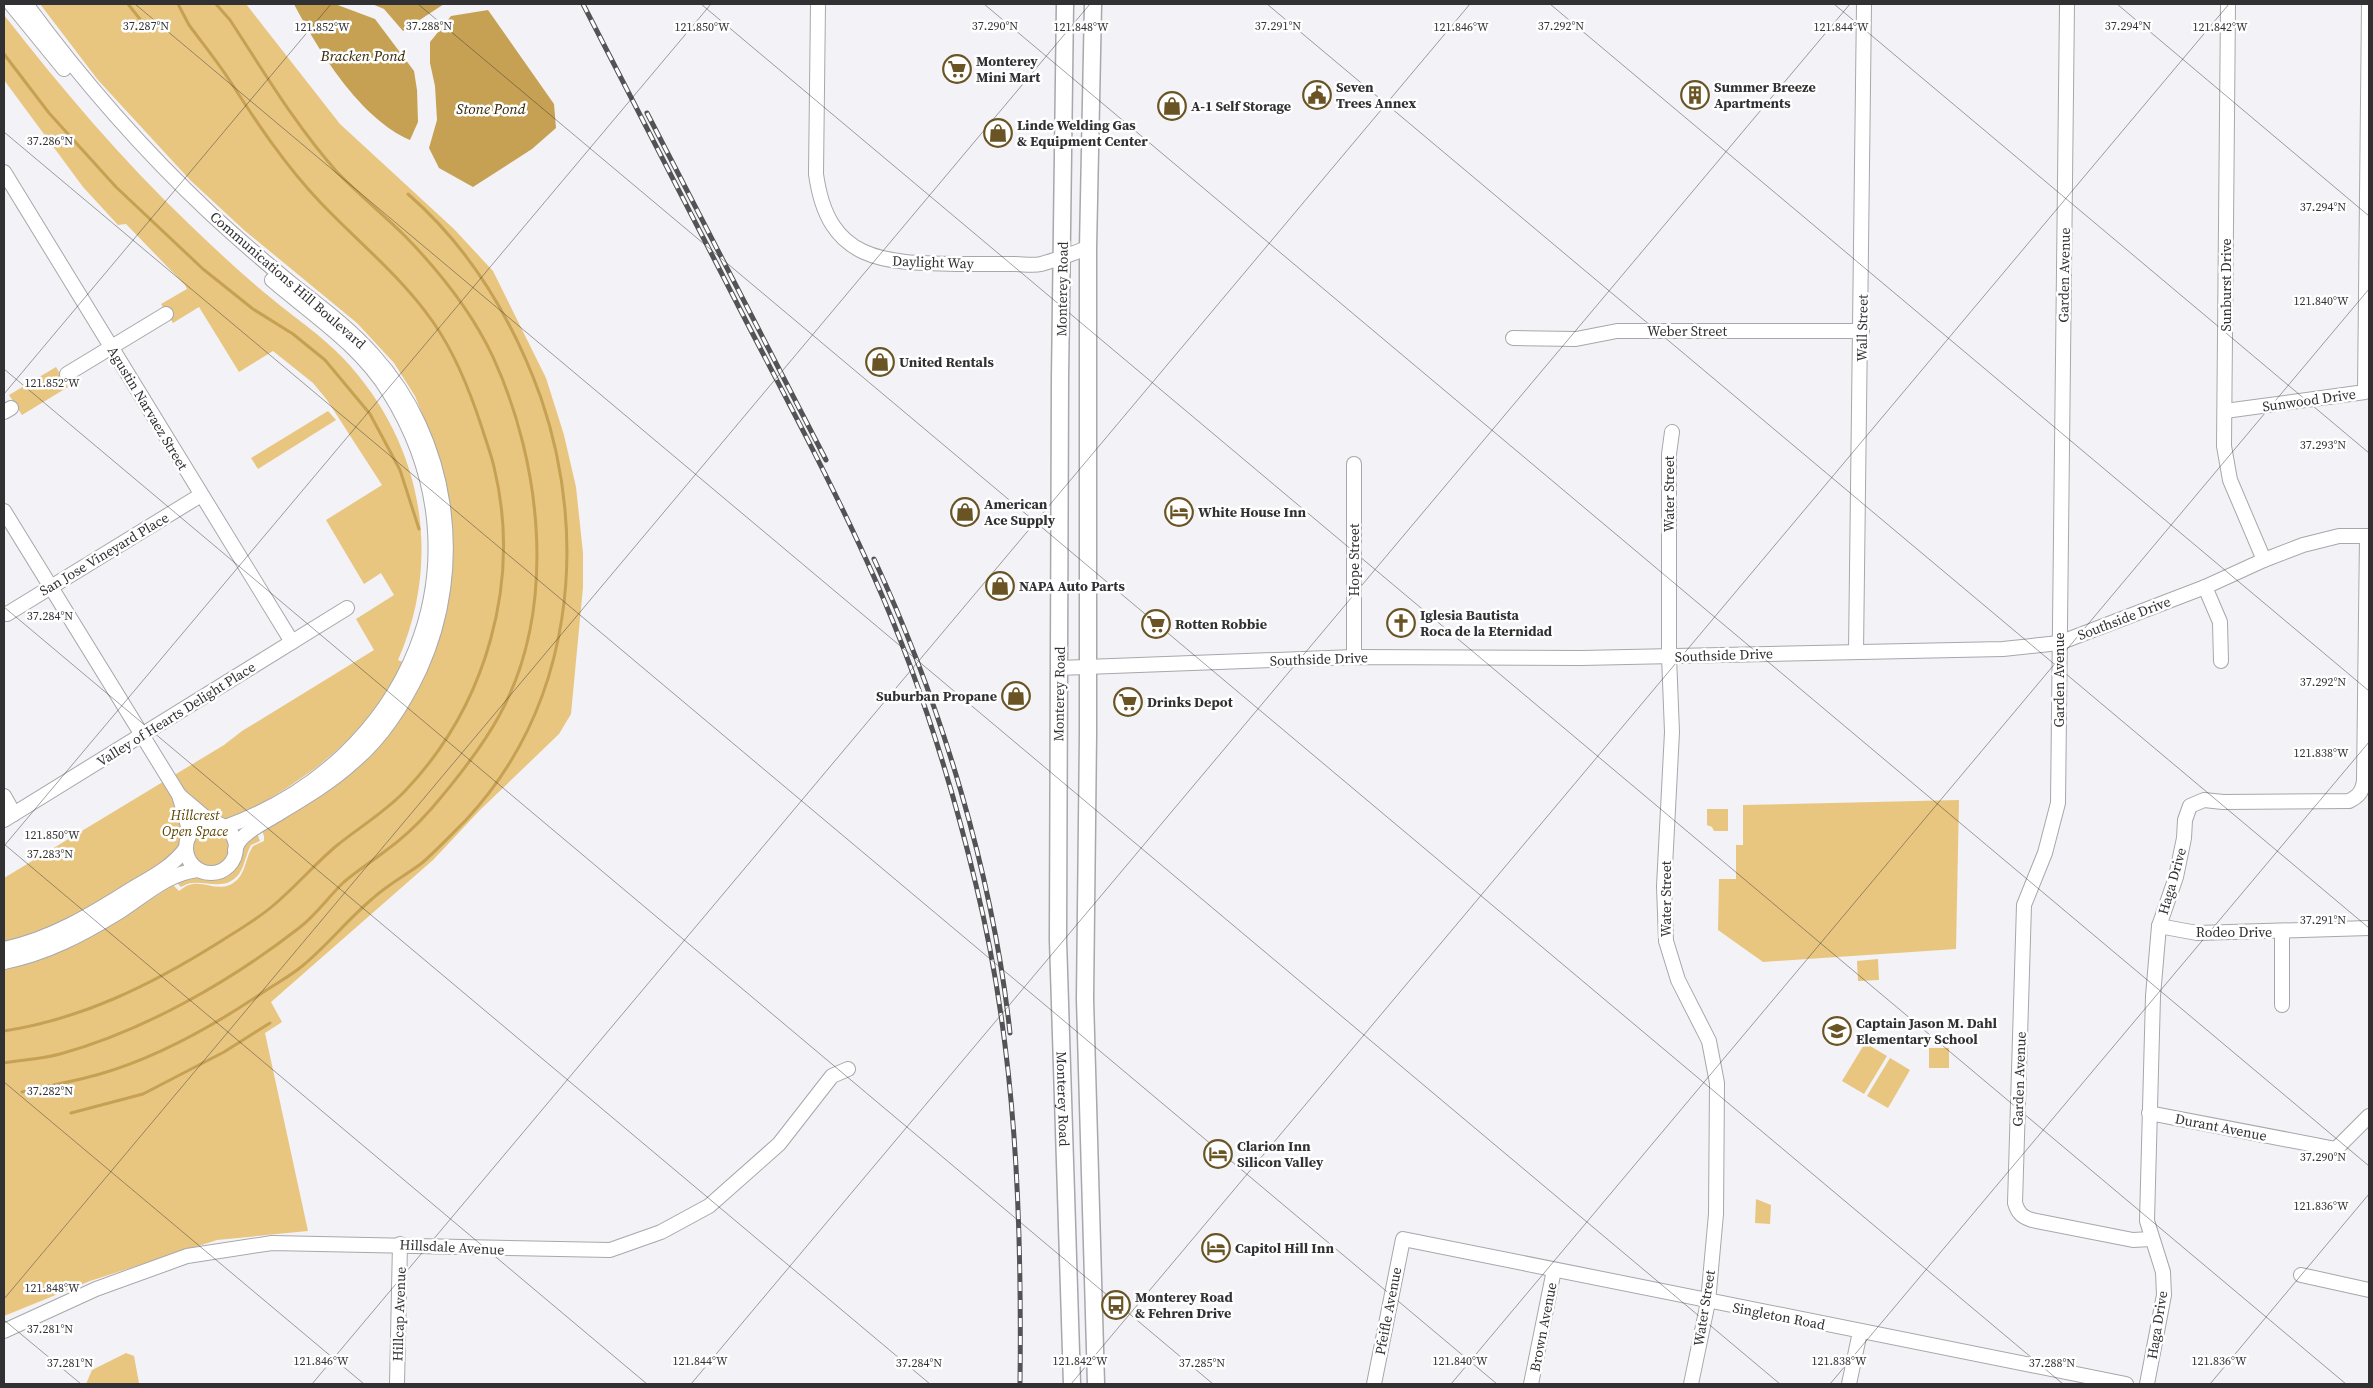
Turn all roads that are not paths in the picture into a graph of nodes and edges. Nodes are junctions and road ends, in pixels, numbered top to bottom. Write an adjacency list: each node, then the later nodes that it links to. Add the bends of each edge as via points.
1 (11, 4): 41 (street, Communications Hill Boulevard, via 98,110 177,194 236,250 341,336 367,362 407,422 426,474 435,529 432,593 414,655 396,690 364,735 329,768 270,806)
2 (26, 4): 43 (street, Communications Hill Boulevard, via 100,98 176,180 237,238 372,353 405,399 432,453 443,503 445,579 440,611 420,669 386,727 354,762 321,787 254,828 241,839)
3 (818, 4): 12 (street, Daylight Way, via 816,174 819,197 828,218 842,236 861,251 882,260 905,263 1040,264)
4 (1065, 4): 12 (main road, Monterey Road)
5 (1093, 4): 11 (main road, Monterey Road)
6 (1864, 4): 14 (street, Wall Street)
7 (2067, 4): 30 (street, Garden Avenue)
8 (2228, 4): 18 (street, Sunburst Drive)
9 (2369, 4): 18 (street, Sunwood Drive, via 2365,392)
10 (4, 172): 16 (street, Agustin Narvaez Street)
11 (1088, 248): 12 (street, Daylight Way); 36 (main road, Monterey Road)
12 (1063, 256): 35 (main road, Monterey Road)
13 (166, 314): 16 (street)
14 (1862, 331): 15 (street, Weber Street, via 1617,331 1576,339); 31 (street, Wall Street)
15 (1513, 338)
16 (111, 347): 17 (street); 21 (street, Agustin Narvaez Street)
17 (67, 374)
18 (2225, 411): 24 (street, Sunburst Drive, via 2224,446 2230,480)
19 (1672, 432): 32 (street, Water Street, via 1669,454)
20 (1354, 464): 33 (street, Hope Street)
21 (201, 495): 25 (street, San Jose Vineyard Place); 29 (street, Agustin Narvaez Street)
22 (4, 511): 25 (street)
23 (2368, 536): 24 (street, Southside Drive, via 2339,536); 45 (street, Haga Drive, via 2362,790 2349,801 2204,800 2190,806 2176,876)
24 (2264, 560): 26 (street, Southside Drive)
25 (51, 587): 28 (street, San Jose Vineyard Place); 37 (street)
26 (2205, 587): 30 (street, Southside Drive); 34 (street, via 2220,622)
27 (348, 608): 29 (street, Valley of Hearts Delight Place)
28 (7, 614)
29 (292, 642): 37 (street, Valley of Hearts Delight Place)
30 (2059, 643): 31 (street, Southside Drive, via 2003,649); 57 (street, Garden Avenue, via 2058,803 2045,852 2024,905 2015,1203 2024,1218 2133,1240)
31 (1856, 652): 32 (street, Southside Drive)
32 (1669, 656): 33 (street, Southside Drive); 62 (street, Water Street, via 1672,732 1664,886 1666,941 1678,980 1709,1042 1717,1083 1716,1214)
33 (1354, 657): 36 (street, Southside Drive)
34 (2221, 661)
35 (1059, 668): 36 (street, Southside Drive); 52 (main road, Monterey Road)
36 (1087, 668): 51 (main road, Monterey Road)
37 (142, 735): 38 (street); 40 (street, Valley of Hearts Delight Place)
38 (179, 795): 41 (street); 42 (street, via 188,826)
39 (4, 796): 40 (street)
40 (9, 817)
41 (218, 825): 42 (street, via 197,827); 43 (street, via 234,837)
42 (187, 843): 44 (street, via 189,860); 48 (street, via 172,864 81,920 40,939)
43 (235, 850): 44 (street, via 232,862 222,871 208,873)
44 (198, 870): 49 (street, via 173,876 80,935 26,958)
45 (2159, 926): 47 (street, Rodeo Drive, via 2197,933); 54 (street, Haga Drive)
46 (2369, 928): 47 (street, Rodeo Drive)
47 (2282, 932): 50 (street)
48 (4, 948)
49 (4, 962)
50 (2282, 1005)
51 (1086, 1046): 52 (main road); 67 (main road, Monterey Road)
52 (1061, 1047): 66 (main road, Monterey Road)
53 (848, 1069): 58 (street, Hillsdale Avenue, via 832,1076 779,1144 709,1206 660,1232 610,1250)
54 (2149, 1113): 55 (street, Durant Avenue, via 2336,1149); 57 (street, Haga Drive, via 2147,1221)
55 (2369, 1116)
56 (1403, 1238): 59 (street, Singleton Road); 68 (street, Pfeifle Avenue)
57 (2151, 1239): 73 (street, Haga Drive, via 2163,1272 2164,1295)
58 (400, 1244): 63 (street, Hillsdale Avenue, via 272,1243 188,1256 96,1290); 65 (street, Hillcap Avenue)
59 (1554, 1270): 62 (street, Singleton Road); 69 (street, Brown Avenue)
60 (2302, 1276): 61 (street)
61 (2369, 1290)
62 (1708, 1302): 64 (street, Singleton Road); 70 (street, Water Street)
63 (4, 1331)
64 (1860, 1332): 71 (street); 72 (street, Singleton Road)
65 (397, 1384)
66 (1072, 1384)
67 (1096, 1384)
68 (1374, 1384)
69 (1531, 1384)
70 (1691, 1384)
71 (1849, 1384)
72 (2126, 1384)
73 (2147, 1384)

